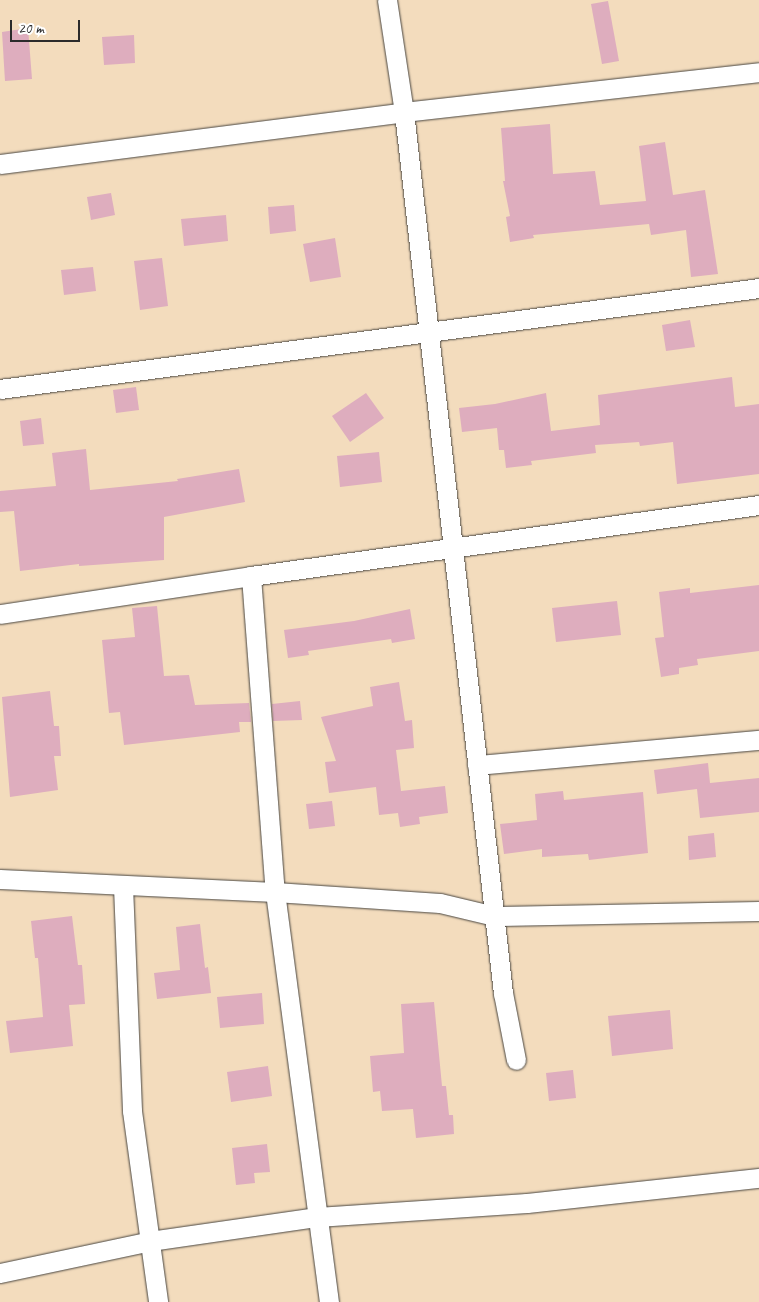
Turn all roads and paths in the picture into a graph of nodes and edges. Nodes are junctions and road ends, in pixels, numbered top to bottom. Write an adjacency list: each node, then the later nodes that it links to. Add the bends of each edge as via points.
1 (387, 0): 3 (street)
2 (759, 72): 3 (street)
3 (404, 112): 4 (street); 6 (street)
4 (0, 164)
5 (759, 288): 6 (street)
6 (429, 332): 7 (street); 9 (street)
7 (0, 389)
8 (759, 505): 9 (street)
9 (453, 549): 10 (street); 13 (street)
10 (251, 576): 11 (street); 16 (street)
11 (0, 614)
12 (759, 740): 13 (street)
13 (477, 765): 18 (street)
14 (0, 879): 15 (street)
15 (123, 886): 16 (street); 22 (street, via 132,1111)
16 (274, 892): 18 (street, via 440,903); 21 (street)
17 (759, 912): 18 (street)
18 (494, 916): 19 (street, via 503,993)
19 (516, 1060)
20 (759, 1178): 21 (street, via 527,1203)
21 (317, 1217): 22 (street); 25 (street)
22 (150, 1241): 23 (street); 24 (street)
23 (0, 1273)
24 (158, 1302)
25 (329, 1302)

